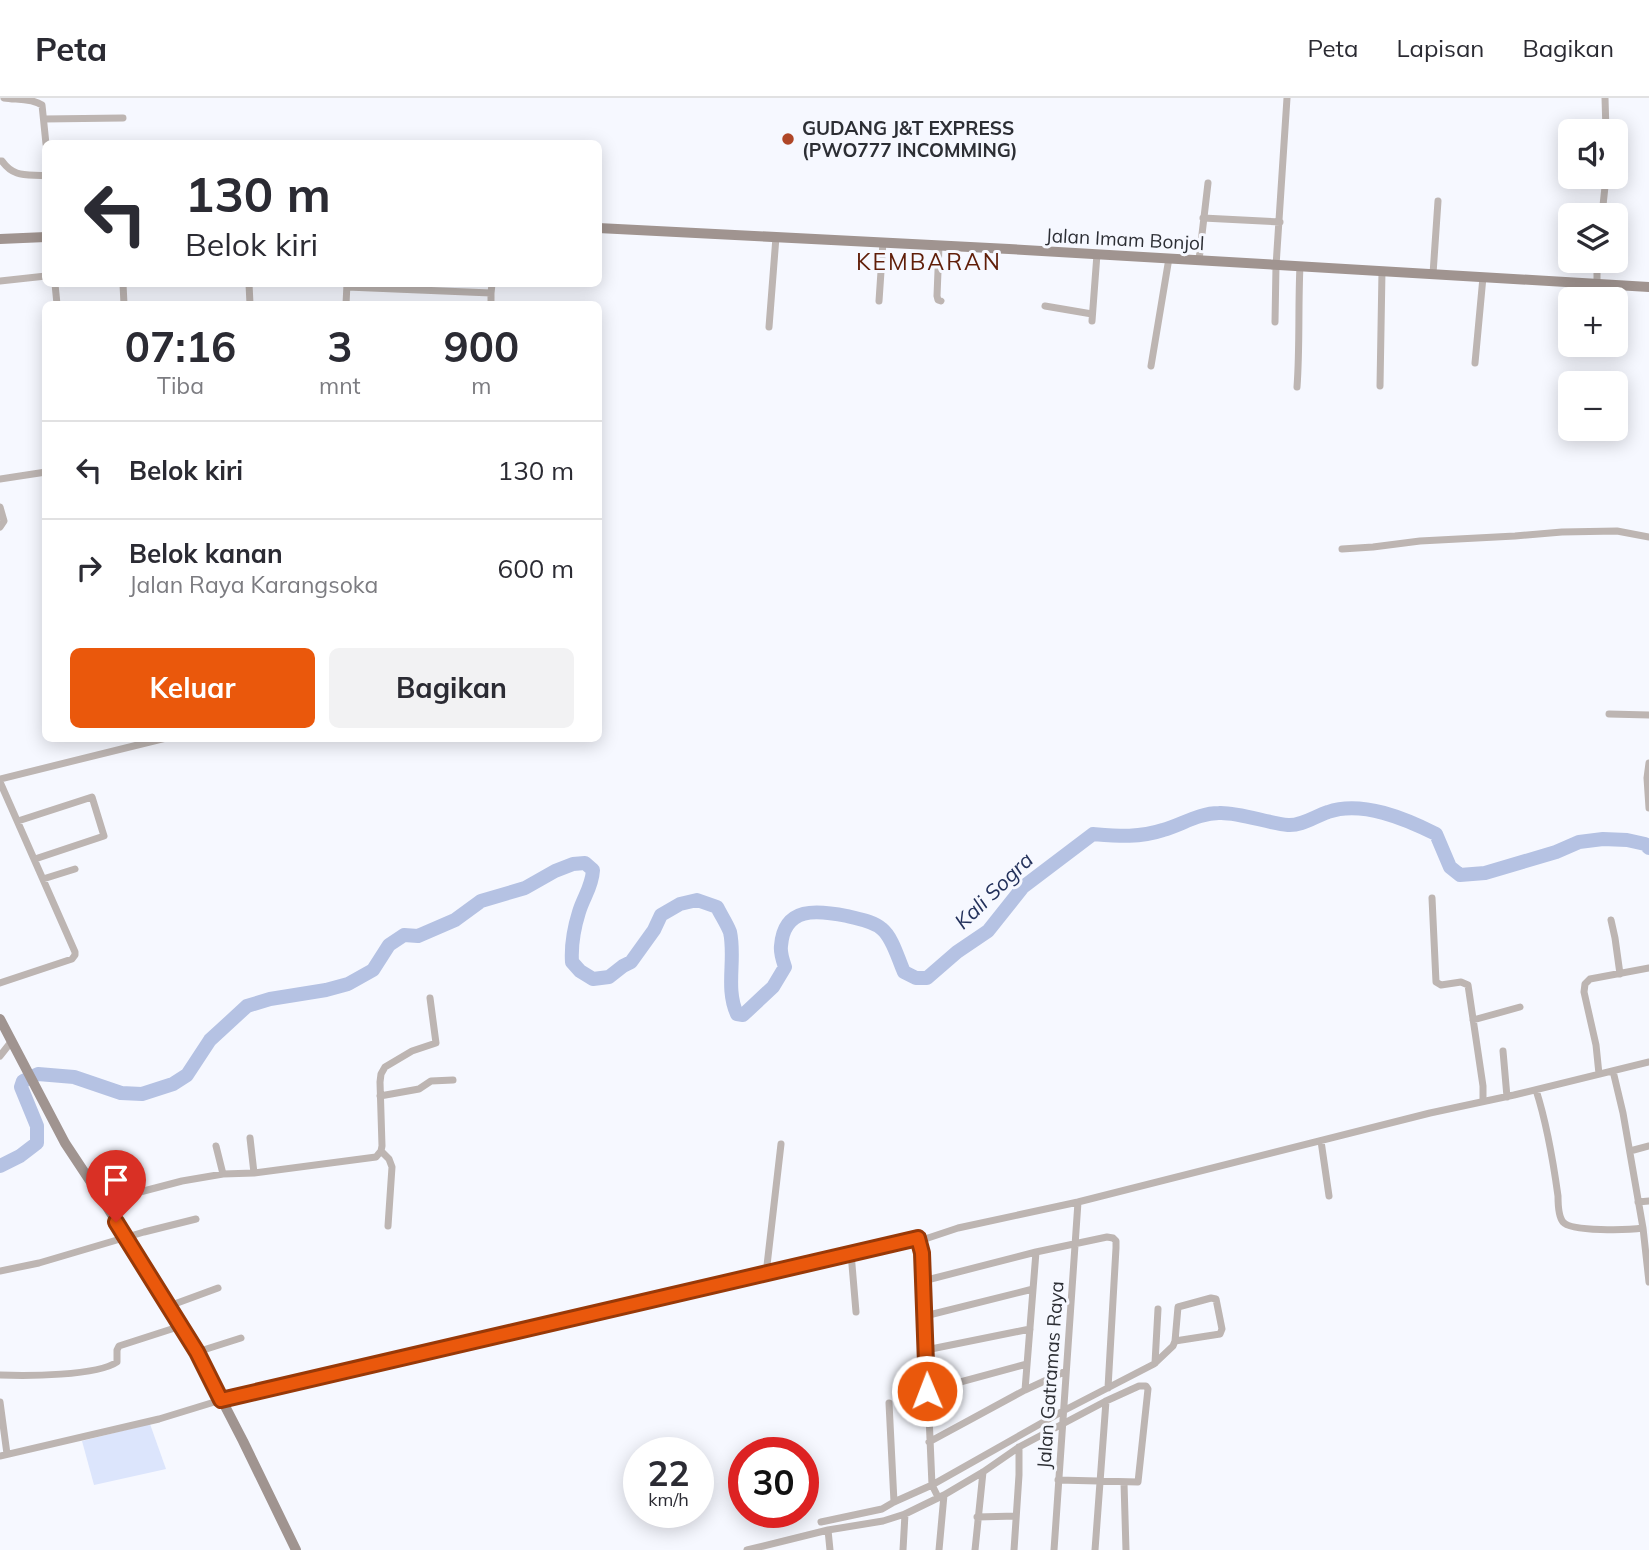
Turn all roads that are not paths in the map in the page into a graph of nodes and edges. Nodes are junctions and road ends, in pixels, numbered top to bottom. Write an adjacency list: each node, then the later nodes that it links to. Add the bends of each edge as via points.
1 (4, 98): 5 (street, via 38,102)
2 (1287, 98): 13 (street)
3 (1605, 98): 6 (street)
4 (123, 118): 5 (street)
5 (44, 119): 7 (street)
6 (1606, 119)
7 (46, 140)
8 (0, 161): 9 (street, via 16,173)
9 (42, 176)
10 (1208, 183): 12 (street)
11 (1437, 201): 27 (street)
12 (1203, 218): 13 (street); 22 (street)
13 (1280, 222): 23 (street)
14 (602, 228): 16 (main road, Jalan Imam Bonjol)
15 (42, 237): 17 (main road)
16 (776, 237): 18 (main road, Jalan Imam Bonjol); 41 (street)
17 (0, 239)
18 (883, 242): 19 (main road, Jalan Imam Bonjol); 37 (street)
19 (939, 246): 20 (main road, Jalan Imam Bonjol); 38 (street, via 937,296)
20 (1097, 254): 21 (main road, Jalan Imam Bonjol); 39 (street, via 1092,318)
21 (1169, 258): 22 (main road, Jalan Imam Bonjol); 43 (street)
22 (1199, 260): 23 (main road, Jalan Imam Bonjol)
23 (1276, 265): 24 (main road, Jalan Imam Bonjol); 40 (street)
24 (1300, 266): 25 (main road, Jalan Imam Bonjol); 45 (street)
25 (1382, 271): 27 (main road, Jalan Imam Bonjol); 44 (street)
26 (1598, 273): 31 (street)
27 (1433, 274): 29 (main road, Jalan Imam Bonjol)
28 (42, 276): 30 (street)
29 (1483, 277): 31 (main road, Jalan Imam Bonjol); 42 (street)
30 (0, 281)
31 (1598, 283): 34 (main road, Jalan Imam Bonjol)
32 (383, 287): 35 (street)
33 (492, 287): 35 (street)
34 (1649, 287)
35 (491, 293): 36 (street)
36 (491, 301)
37 (879, 301)
38 (941, 301)
39 (1045, 306)
40 (1275, 322)
41 (769, 327)
42 (1475, 363)
43 (1151, 366)
44 (1380, 386)
45 (1297, 387)
46 (42, 473): 47 (street)
47 (0, 479)
48 (0, 508): 49 (street, via 4,522)
49 (0, 527)
50 (1649, 537): 51 (street, via 1617,531 1562,532)
51 (1342, 549)
52 (1609, 714): 53 (street)
53 (1649, 715)
54 (150, 742): 56 (street)
55 (1649, 763): 57 (street)
56 (0, 780): 58 (street)
57 (1649, 808)
58 (18, 821): 59 (street); 59 (street, via 92,797 104,836)
59 (35, 859): 61 (street)
60 (75, 869): 61 (street)
61 (43, 879): 66 (street, via 75,955)
62 (1432, 898): 70 (street, via 1436,982 1468,985)
63 (1611, 920): 65 (street)
64 (1649, 968): 65 (street)
65 (1620, 974): 76 (street, via 1590,979 1584,988)
66 (0, 983)
67 (430, 998): 79 (street, via 436,1043 385,1067)
68 (1520, 1007): 70 (street)
69 (0, 1019): 71 (main road)
70 (1474, 1020): 81 (street)
71 (11, 1042): 73 (street); 95 (main road, via 65,1143)
72 (1503, 1051): 80 (street)
73 (0, 1056)
74 (1649, 1062): 75 (street)
75 (1613, 1071): 76 (street); 88 (street)
76 (1599, 1074): 78 (street)
77 (453, 1080): 79 (street, via 431,1081 419,1089)
78 (1535, 1090): 80 (street); 98 (street, via 1562,1222 1576,1228)
79 (380, 1096): 87 (street)
80 (1507, 1097): 81 (street)
81 (1483, 1101): 83 (street)
82 (250, 1138): 89 (street)
83 (1321, 1141): 91 (street); 93 (street)
84 (781, 1144): 105 (street)
85 (216, 1146): 90 (street)
86 (1649, 1146): 88 (street)
87 (381, 1151): 89 (street, via 372,1158); 97 (street, via 392,1167)
88 (1630, 1151): 94 (street)
89 (254, 1173): 90 (street)
90 (223, 1174): 95 (street, via 132,1193)
91 (1329, 1196)
92 (1649, 1201): 94 (street)
93 (1078, 1202): 100 (street); 101 (street, Jalan Gatramas Raya)
94 (1638, 1202): 98 (street)
95 (106, 1205): 99 (main road)
96 (196, 1219): 99 (street)
97 (388, 1226)
98 (1643, 1228): 107 (street)
99 (125, 1238): 104 (street); 110 (main road)
100 (918, 1238): 103 (street); 106 (street)
101 (1076, 1243): 102 (street); 122 (street, Jalan Gatramas Raya); 124 (street, via 1107,1237 1116,1241)
102 (1036, 1252): 106 (street); 109 (street)
103 (851, 1253): 105 (street); 112 (street)
104 (0, 1271)
105 (766, 1274): 127 (street)
106 (923, 1281): 113 (street)
107 (1649, 1282)
108 (218, 1289): 110 (street)
109 (1033, 1289): 113 (street); 115 (street)
110 (169, 1306): 114 (main road)
111 (1158, 1309): 121 (street)
112 (856, 1312)
113 (925, 1316): 118 (street)
114 (181, 1326): 119 (main road); 123 (street, via 119,1346 113,1365 53,1375)
115 (1030, 1329): 118 (street); 120 (street)
116 (241, 1338): 119 (street)
117 (1175, 1341): 117 (street, via 1220,1334 1216,1299 1178,1307); 121 (street)
118 (926, 1350): 126 (street)
119 (197, 1352): 127 (main road)
120 (1027, 1364): 125 (street); 126 (street)
121 (1154, 1364): 124 (street)
122 (1066, 1371): 125 (street); 131 (street, Jalan Gatramas Raya)
123 (0, 1375)
124 (1108, 1388): 131 (street)
125 (1025, 1390): 133 (street)
126 (927, 1391): 133 (street)
127 (221, 1400): 135 (street); 150 (main road)
128 (1106, 1401): 132 (street); 138 (street); 139 (street, via 1139,1386 1148,1389 1140,1477 1138,1482)
129 (0, 1402): 135 (street)
130 (889, 1404): 142 (street)
131 (1063, 1412): 132 (street, Jalan Gatramas Raya); 140 (street)
132 (1062, 1426): 134 (street); 137 (street, Jalan Gatramas Raya)
133 (929, 1443): 140 (street)
134 (1019, 1447): 136 (street); 144 (street)
135 (4, 1455)
136 (983, 1472): 141 (street); 145 (street)
137 (1058, 1480): 138 (street); 157 (street, Jalan Gatramas Raya)
138 (1100, 1481): 139 (street); 158 (street)
139 (1124, 1483): 159 (street)
140 (932, 1485): 141 (street); 142 (street)
141 (941, 1496): 143 (street); 154 (street)
142 (894, 1502): 146 (street, via 882,1509)
143 (905, 1514): 147 (street); 153 (street)
144 (1016, 1516): 145 (street); 156 (street)
145 (978, 1517): 155 (street)
146 (821, 1522)
147 (828, 1530): 148 (street); 152 (street)
148 (789, 1540): 149 (street); 151 (street)
149 (752, 1549)
150 (296, 1550)
151 (790, 1550)
152 (830, 1550)
153 (903, 1550)
154 (939, 1550)
155 (975, 1550)
156 (1014, 1550)
157 (1054, 1550)
158 (1095, 1550)
159 (1126, 1550)

